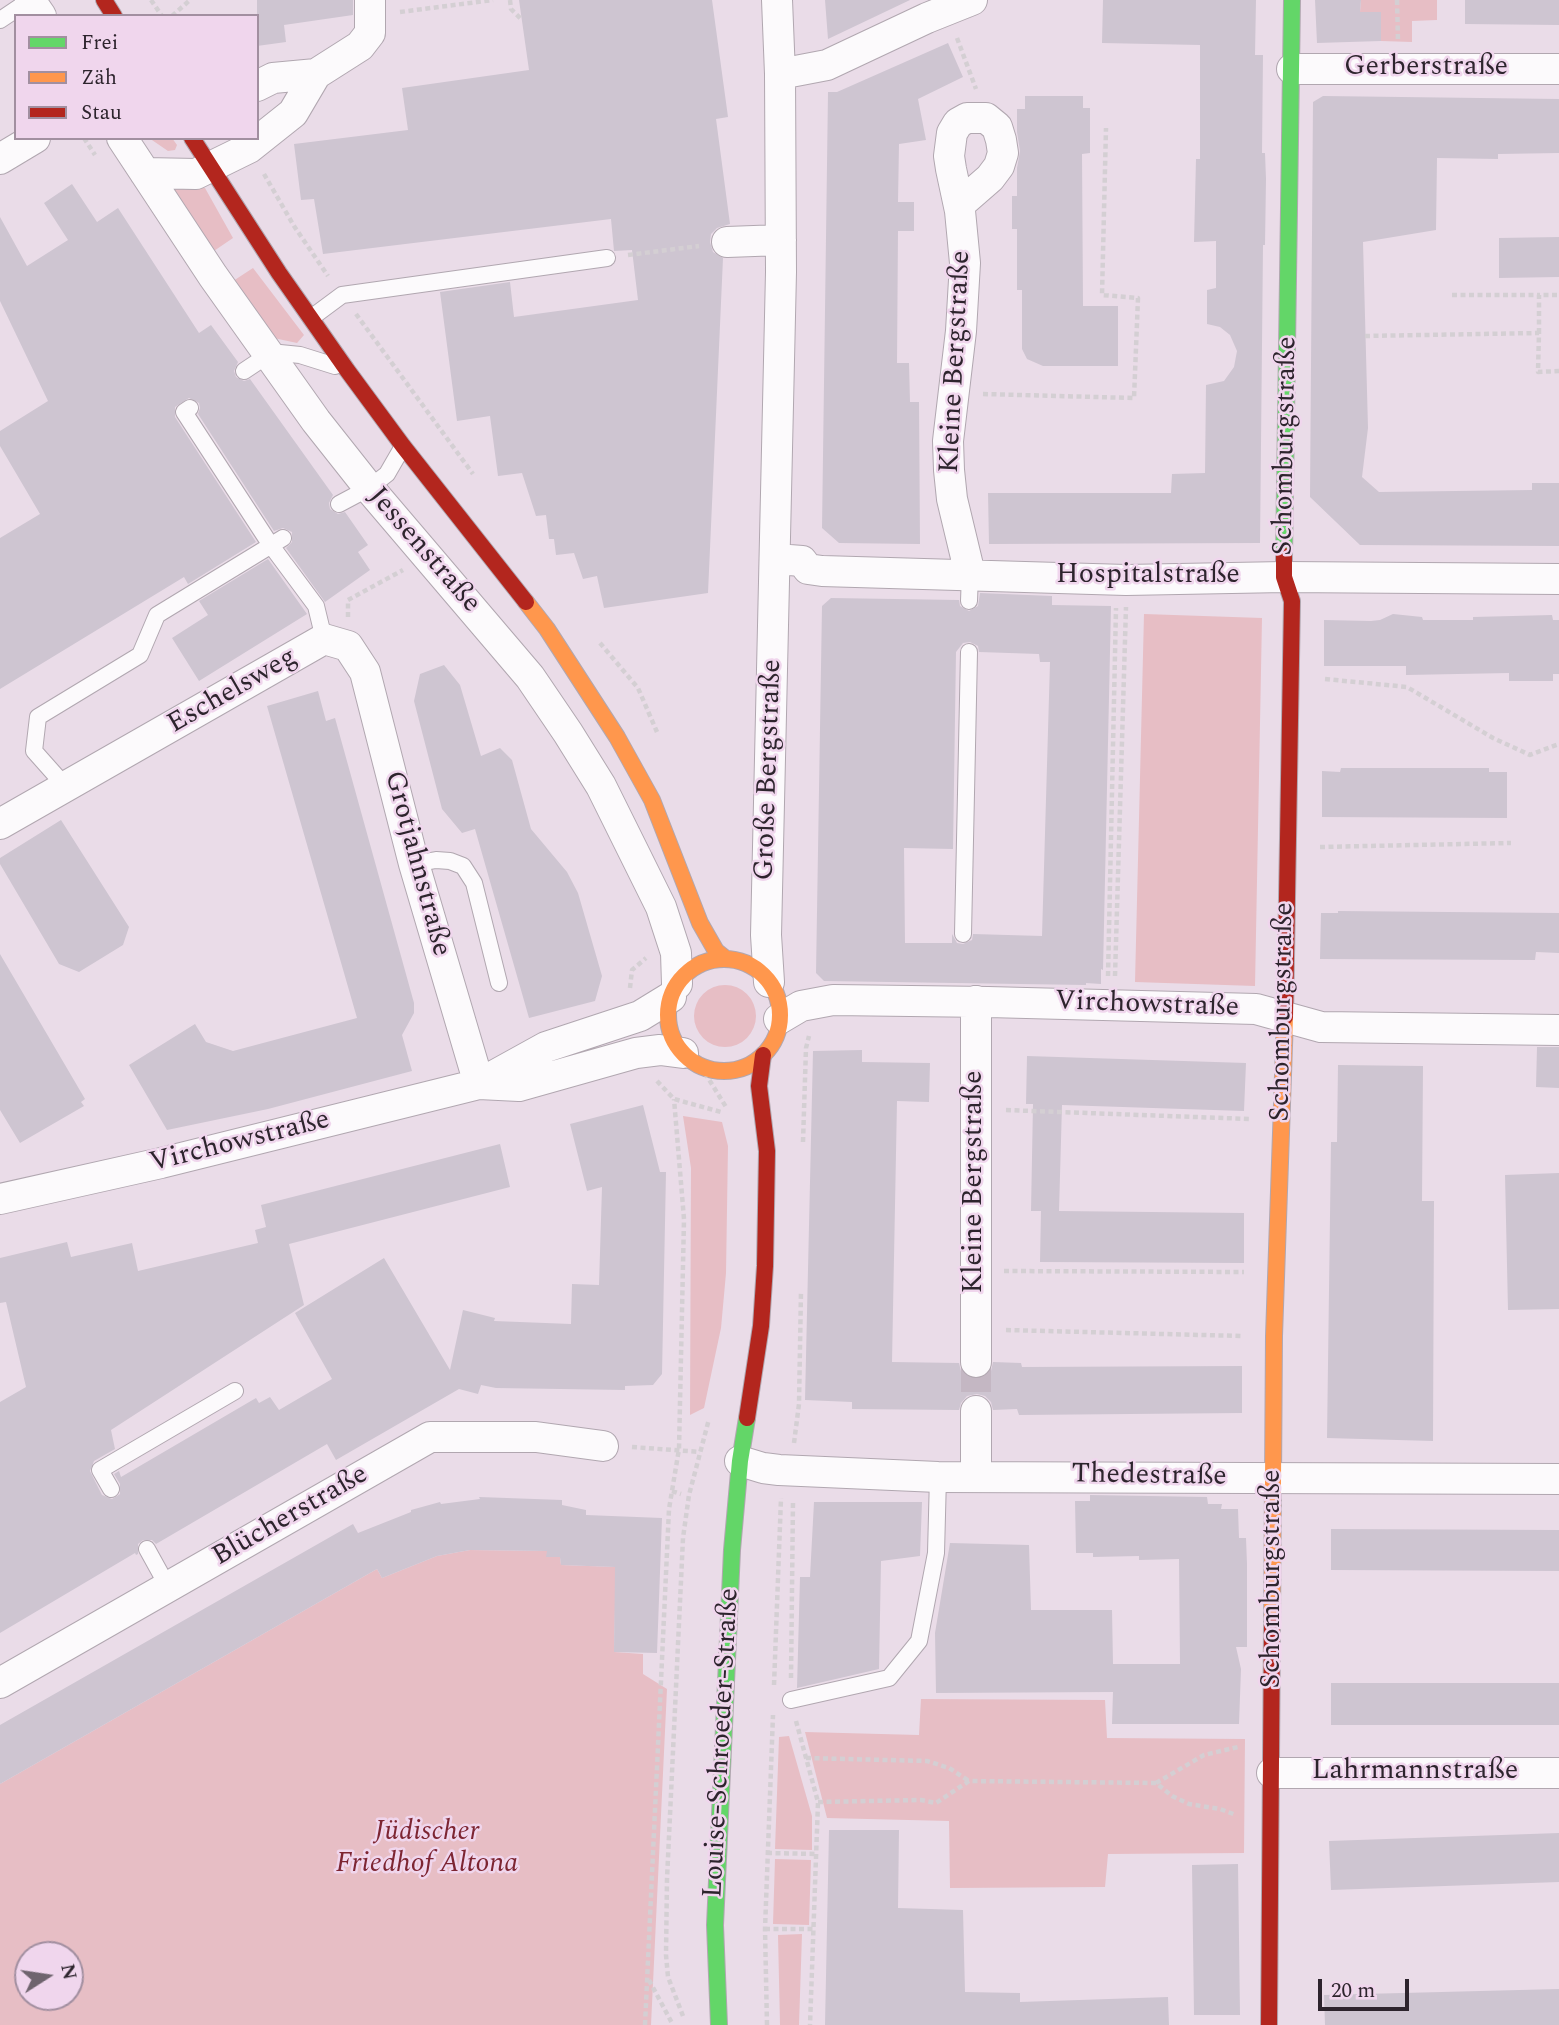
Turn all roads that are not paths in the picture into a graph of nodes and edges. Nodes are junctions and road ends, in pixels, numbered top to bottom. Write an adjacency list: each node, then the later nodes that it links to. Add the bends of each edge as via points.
1 (30, 0): 7 (lane)
2 (777, 0): 11 (street, Große Bergstraße)
3 (972, 0): 6 (street)
4 (1292, 0): 8 (street, Schomburgstraße)
5 (370, 8): 10 (street, via 370,33 360,46)
6 (924, 15): 11 (street, via 827,65)
7 (0, 20)
8 (1292, 69): 9 (street, Gerberstraße); 32 (street, Schomburgstraße)
9 (1559, 69)
10 (316, 74): 12 (street, via 273,78); 17 (street, via 293,113 249,148)
11 (780, 74): 20 (street, Große Bergstraße)
12 (259, 85)
13 (32, 140): 16 (street)
14 (123, 140): 18 (street, Jessenstraße)
15 (193, 140): 17 (street, Jessenstraße)
16 (0, 159)
17 (211, 168): 18 (street, via 196,174); 23 (street, Jessenstraße)
18 (145, 173): 24 (street, Jessenstraße)
19 (959, 205): 19 (street, Kleine Bergstraße, via 999,166 1003,153 997,127 986,118 958,123 949,142); 34 (street, Kleine Bergstraße, via 965,264 948,441 952,499)
20 (781, 240): 21 (street); 31 (street, Große Bergstraße)
21 (727, 242)
22 (607, 258): 23 (lane, via 342,295)
23 (311, 318): 25 (street, Jessenstraße)
24 (256, 363): 25 (lane, via 280,353); 28 (street, Jessenstraße, via 316,421)
25 (347, 370): 27 (street, Jessenstraße)
26 (187, 410): 30 (lane)
27 (403, 446): 28 (lane, via 393,467); 41 (street, Jessenstraße, via 547,629 617,737 652,800 708,939)
28 (369, 488): 29 (lane); 44 (street, Jessenstraße, via 530,677 601,786 661,907 676,953)
29 (339, 504)
30 (276, 541): 35 (lane); 37 (lane, via 157,615 140,655 38,717 34,751)
31 (776, 559): 34 (street, Hospitalstraße, via 802,561 808,569); 42 (street, Große Bergstraße, via 766,935)
32 (1284, 577): 33 (street, Hospitalstraße); 34 (street, Hospitalstraße, via 1126,593); 46 (street, Schomburgstraße, via 1292,601)
33 (1559, 579)
34 (970, 588)
35 (336, 643): 37 (street, Eschelsweg); 39 (street, Grotjahnstraße, via 365,672)
36 (969, 652): 40 (lane)
37 (66, 787): 38 (street, Eschelsweg)
38 (0, 824)
39 (414, 864): 43 (lane, via 436,860 463,866 474,883); 51 (street, Grotjahnstraße)
40 (963, 934)
41 (726, 959): 42 (street, via 747,964); 44 (street, via 698,965)
42 (769, 982): 47 (street)
43 (499, 983)
44 (674, 991): 49 (street, via 668,1019); 51 (street, Virchowstraße, via 640,1016 546,1047)
45 (966, 995): 46 (street, Virchowstraße, via 1114,991 1256,1009); 47 (street, Virchowstraße, via 833,1000 801,1006); 53 (street, Kleine Bergstraße, via 976,1109)
46 (1285, 1017): 48 (street, Virchowstraße, via 1321,1027); 60 (street, Schomburgstraße)
47 (779, 1019): 50 (street, via 775,1039)
48 (1559, 1030)
49 (683, 1053): 50 (street, via 701,1066 723,1071 744,1067); 51 (street, Virchowstraße, via 636,1053 519,1086)
50 (763, 1055): 57 (street, via 759,1086 767,1151 765,1266 755,1374)
51 (479, 1084): 52 (street, Virchowstraße)
52 (0, 1199)
53 (976, 1362)
54 (235, 1391): 62 (lane, via 100,1469)
55 (976, 1411): 58 (street)
56 (603, 1446): 64 (street, Blücherstraße, via 536,1437 430,1437)
57 (740, 1461): 59 (street, Thedestraße, via 779,1470); 69 (street, Louise-Schroeder-Straße, via 715,1925)
58 (976, 1475): 59 (street, Thedestraße); 60 (street, Thedestraße)
59 (938, 1477): 66 (lane, via 936,1553 919,1641 888,1678)
60 (1274, 1478): 61 (street, Thedestraße); 67 (street, Schomburgstraße)
61 (1559, 1479)
62 (111, 1489)
63 (147, 1549): 64 (lane)
64 (168, 1587): 65 (street, Blücherstraße)
65 (0, 1684)
66 (791, 1700)
67 (1272, 1773): 68 (street, Lahrmannstraße); 70 (street, Schomburgstraße)
68 (1559, 1773)
69 (719, 2025)
70 (1269, 2025)

